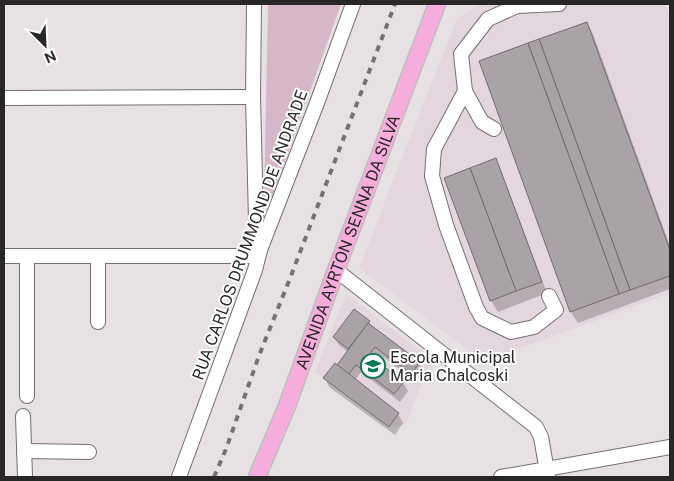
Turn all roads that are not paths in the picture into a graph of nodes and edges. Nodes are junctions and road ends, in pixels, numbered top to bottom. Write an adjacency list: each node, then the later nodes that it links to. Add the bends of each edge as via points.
1 (254, 4): 6 (street)
2 (353, 4): 9 (street, RUA CARLOS DRUMMOND DE ANDRADE)
3 (437, 4): 13 (main road, AVENIDA AYRTON SENNA DA SILVA)
4 (559, 4): 5 (street, via 517,6 488,19 461,54)
5 (464, 91): 8 (street, via 482,122); 14 (street, via 434,148 432,176 476,307 482,318 511,332 534,327 556,310)
6 (253, 97): 7 (street); 9 (street)
7 (4, 98)
8 (494, 129)
9 (259, 253): 12 (street); 23 (street, RUA CARLOS DRUMMOND DE ANDRADE)
10 (4, 256): 11 (street)
11 (27, 256): 12 (street); 16 (street)
12 (98, 256): 15 (street)
13 (336, 270): 21 (street, via 536,427 541,437); 24 (main road, AVENIDA AYRTON SENNA DA SILVA, via 288,406)
14 (549, 296)
15 (98, 322)
16 (27, 396)
17 (23, 416): 19 (street)
18 (670, 447): 21 (street)
19 (24, 451): 20 (street); 22 (street)
20 (89, 452)
21 (547, 473): 25 (street)
22 (25, 477)
23 (179, 477)
24 (257, 477)
25 (501, 477)

